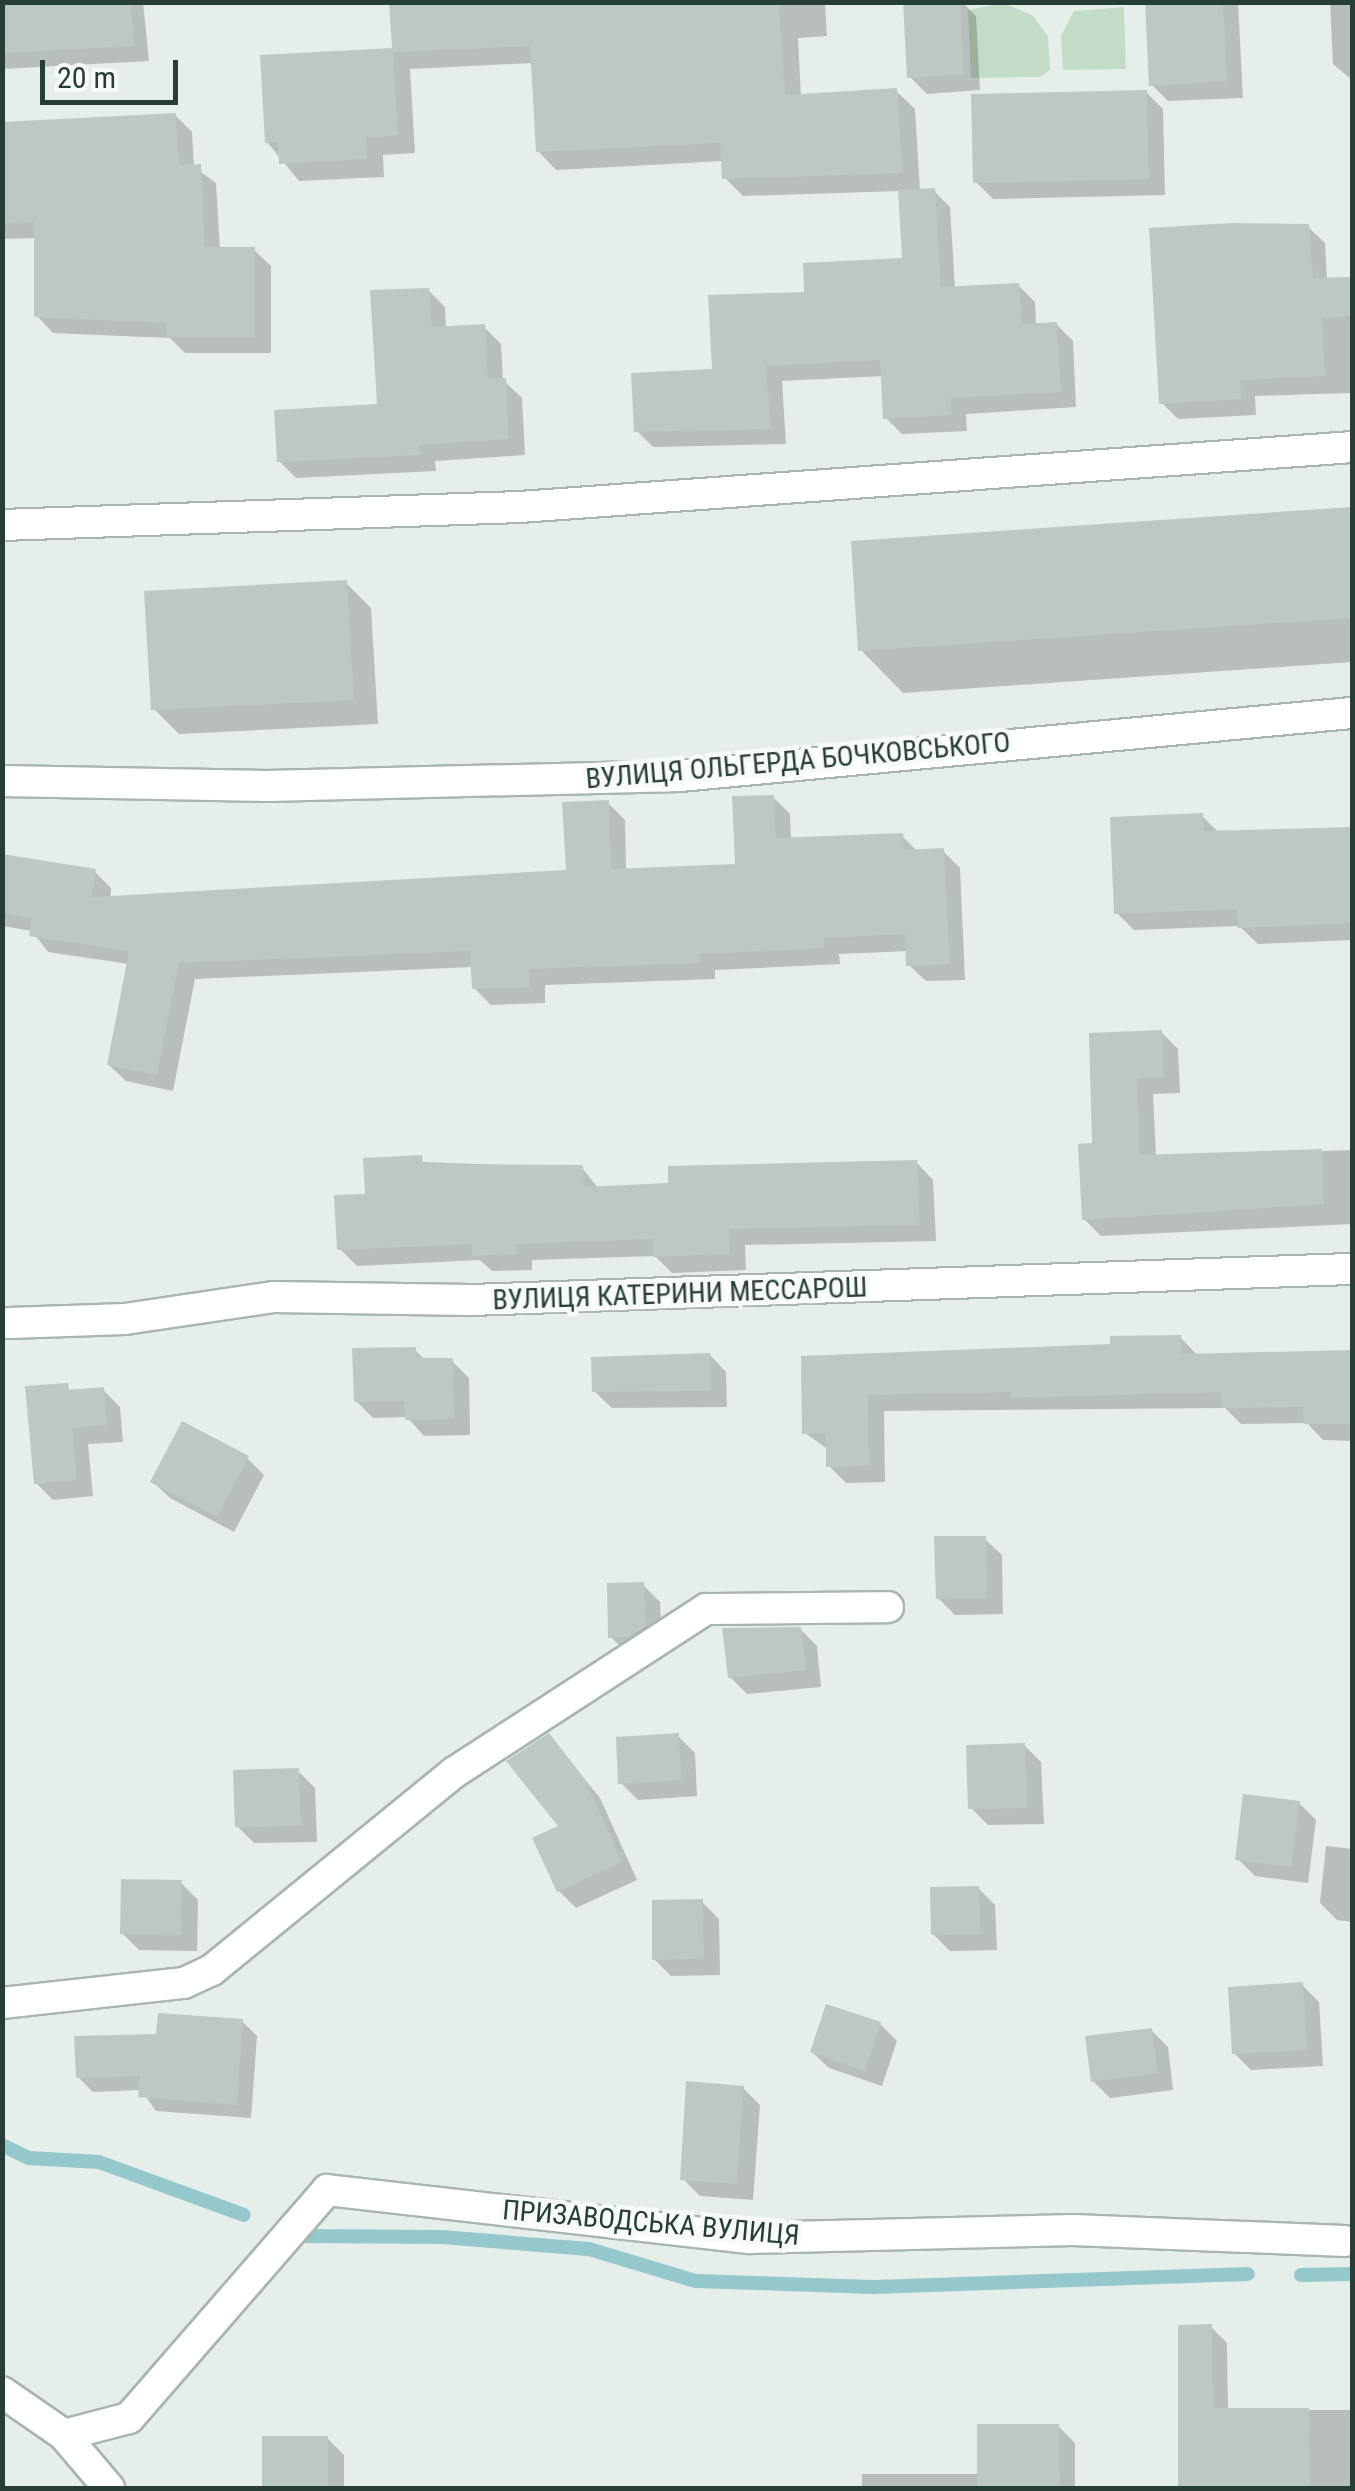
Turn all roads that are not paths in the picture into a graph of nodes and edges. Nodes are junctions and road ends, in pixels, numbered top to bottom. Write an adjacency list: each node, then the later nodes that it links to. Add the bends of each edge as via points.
1 (1352, 447): 2 (street, via 520,507)
2 (2, 526)
3 (1352, 713): 4 (street, ВУЛИЦЯ ОЛЬГЕРДА БОЧКОВСЬКОГО, via 680,776 268,786)
4 (2, 781)
5 (1352, 1269): 6 (street, ВУЛИЦЯ КАТЕРИНИ МЕССАРОШ, via 471,1300 274,1298 125,1319)
6 (9, 1324)
7 (888, 1607): 8 (street, via 706,1609 455,1772 212,1970 184,1983)
8 (2, 2004)
9 (1345, 2241): 11 (street, ПРИЗАВОДСЬКА ВУЛИЦЯ, via 1073,2230 749,2238 328,2190 129,2418)
10 (2, 2392): 11 (street)
11 (64, 2435): 12 (street)
12 (109, 2488)

